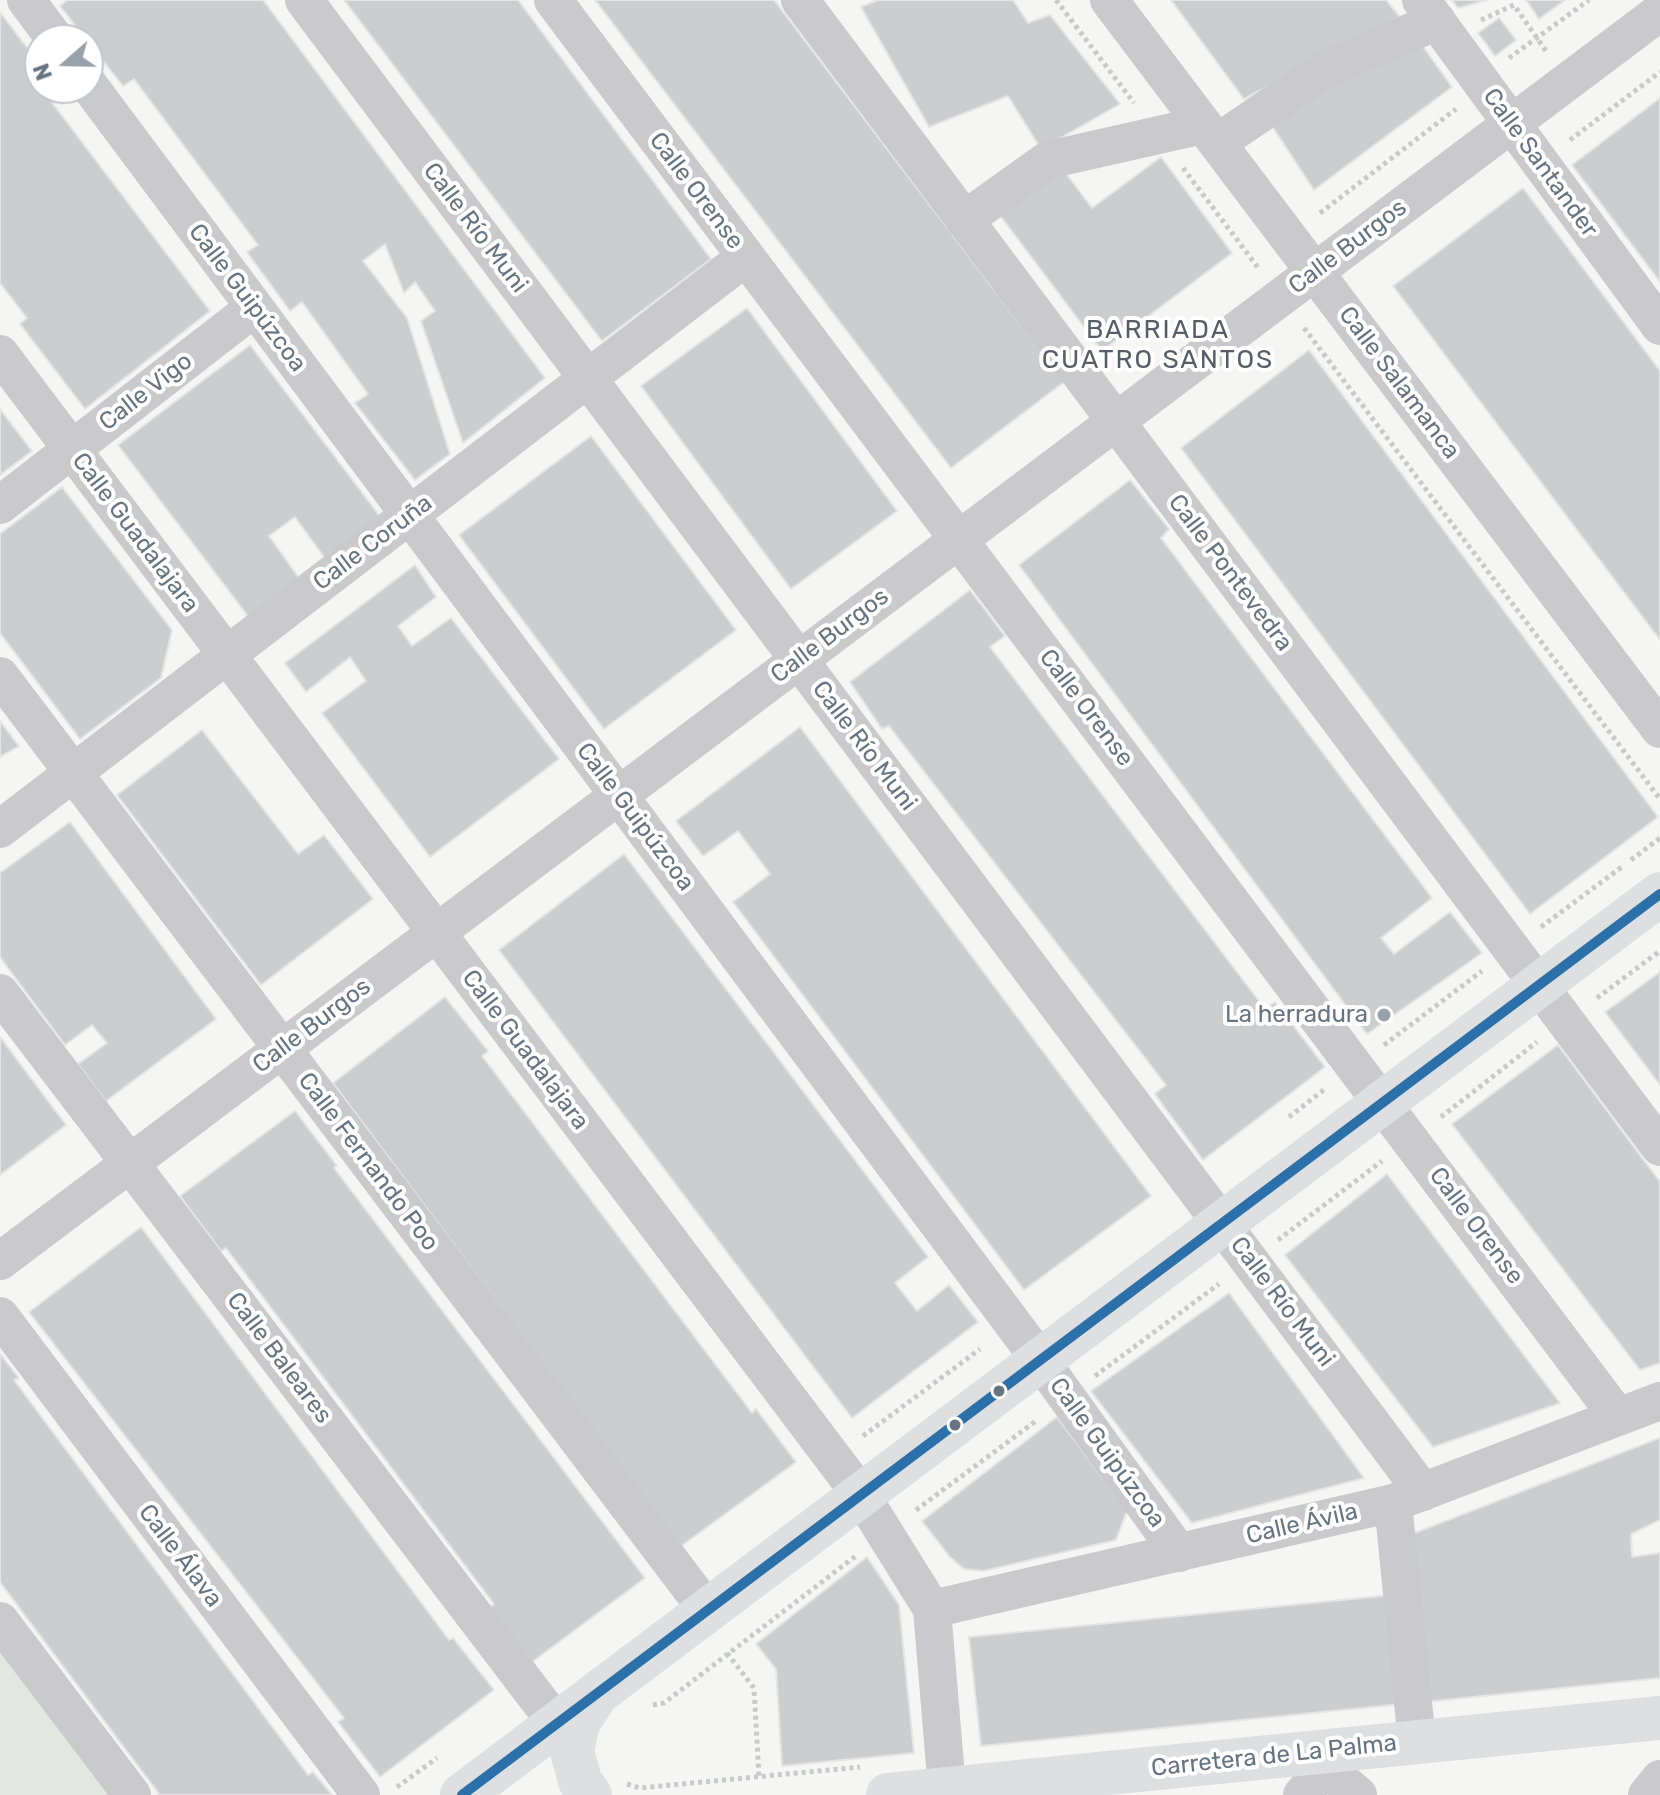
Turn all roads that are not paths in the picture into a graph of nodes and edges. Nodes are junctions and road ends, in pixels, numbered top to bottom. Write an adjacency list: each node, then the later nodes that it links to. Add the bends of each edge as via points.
1 (26, 0): 8 (street)
2 (304, 0): 18 (street, Calle Río Muni)
3 (553, 0): 13 (street, Calle Orense)
4 (800, 0): 12 (street, Calle Pontevedra)
5 (1109, 0): 11 (street, Calle Salamanca)
6 (1657, 10): 10 (street, Calle Burgos)
7 (1435, 19): 10 (street, Calle Santander); 11 (street, via 1324,70)
8 (44, 24)
9 (103, 104): 15 (street, Calle Guipúzcoa)
10 (1512, 123): 14 (street, Calle Burgos); 16 (street, Calle Santander)
11 (1210, 134): 12 (street, via 1159,135 1048,160); 14 (street, Calle Salamanca)
12 (964, 220): 19 (street, Calle Pontevedra)
13 (746, 257): 18 (street, Calle Coruña); 23 (street, Calle Orense)
14 (1315, 272): 19 (street, Calle Burgos); 27 (street, Calle Salamanca)
15 (254, 308): 20 (street, Calle Vigo); 22 (street, Calle Guipúzcoa)
16 (1660, 326)
17 (0, 354): 20 (street, Calle Guadalajara)
18 (588, 379): 22 (street, Calle Coruña); 25 (street, Calle Río Muni)
19 (1116, 421): 23 (street, Calle Burgos); 33 (street, Calle Pontevedra)
20 (72, 449): 21 (street, Calle Vigo); 24 (street, Calle Guadalajara)
21 (0, 505)
22 (410, 515): 24 (street, Calle Coruña); 29 (street, Calle Guipúzcoa)
23 (959, 539): 25 (street, Calle Burgos); 36 (street, Calle Orense)
24 (227, 655): 28 (street, Calle Coruña); 32 (street, Calle Guadalajara)
25 (799, 660): 29 (street, Calle Burgos); 39 (street, Calle Río Muni)
26 (0, 676): 28 (street, Calle Fernando Poo)
27 (1660, 729)
28 (73, 773): 30 (street, Calle Coruña); 35 (street, Calle Fernando Poo)
29 (619, 795): 32 (street, Calle Burgos); 42 (street, Calle Guipúzcoa)
30 (0, 829)
31 (1660, 894): 33 (main road)
32 (436, 933): 35 (street, Calle Burgos); 45 (street, Calle Guadalajara)
33 (1539, 985): 36 (main road); 37 (street, Calle Pontevedra)
34 (0, 993): 38 (street, Calle Baleares)
35 (282, 1049): 38 (street, Calle Burgos); 49 (street, Calle Fernando Poo)
36 (1383, 1102): 39 (main road); 44 (street, Calle Orense)
37 (1660, 1147)
38 (130, 1164): 40 (street, Calle Burgos); 53 (street, Calle Baleares)
39 (1223, 1223): 42 (main road); 46 (street, Calle Río Muni)
40 (0, 1261)
41 (0, 1316): 60 (street, Calle Álava)
42 (1040, 1360): 45 (main road); 47 (street, Calle Guipúzcoa)
43 (1660, 1401): 44 (street, Calle Ávila)
44 (1618, 1417): 46 (street, Calle Ávila)
45 (861, 1495): 48 (street, Calle Guadalajara); 49 (main road)
46 (1408, 1498): 47 (street, Calle Ávila); 54 (street)
47 (1179, 1553): 48 (street, Calle Ávila)
48 (932, 1609): 58 (street, Calle Guadalajara)
49 (708, 1611): 51 (main road)
50 (0, 1621): 59 (street)
51 (597, 1694): 53 (main road); 57 (main road, via 578,1723 572,1751 580,1781)
52 (1660, 1718): 54 (main road, Carretera de La Palma)
53 (557, 1724): 61 (main road)
54 (1417, 1742): 55 (main road, Carretera de La Palma)
55 (1317, 1771): 58 (main road, Carretera de La Palma); 63 (street)
56 (1660, 1779): 64 (street)
57 (606, 1788)
58 (947, 1789): 62 (main road, Carretera de La Palma)
59 (132, 1795)
60 (361, 1795)
61 (462, 1795)
62 (888, 1795)
63 (1358, 1795)
64 (1647, 1795)

